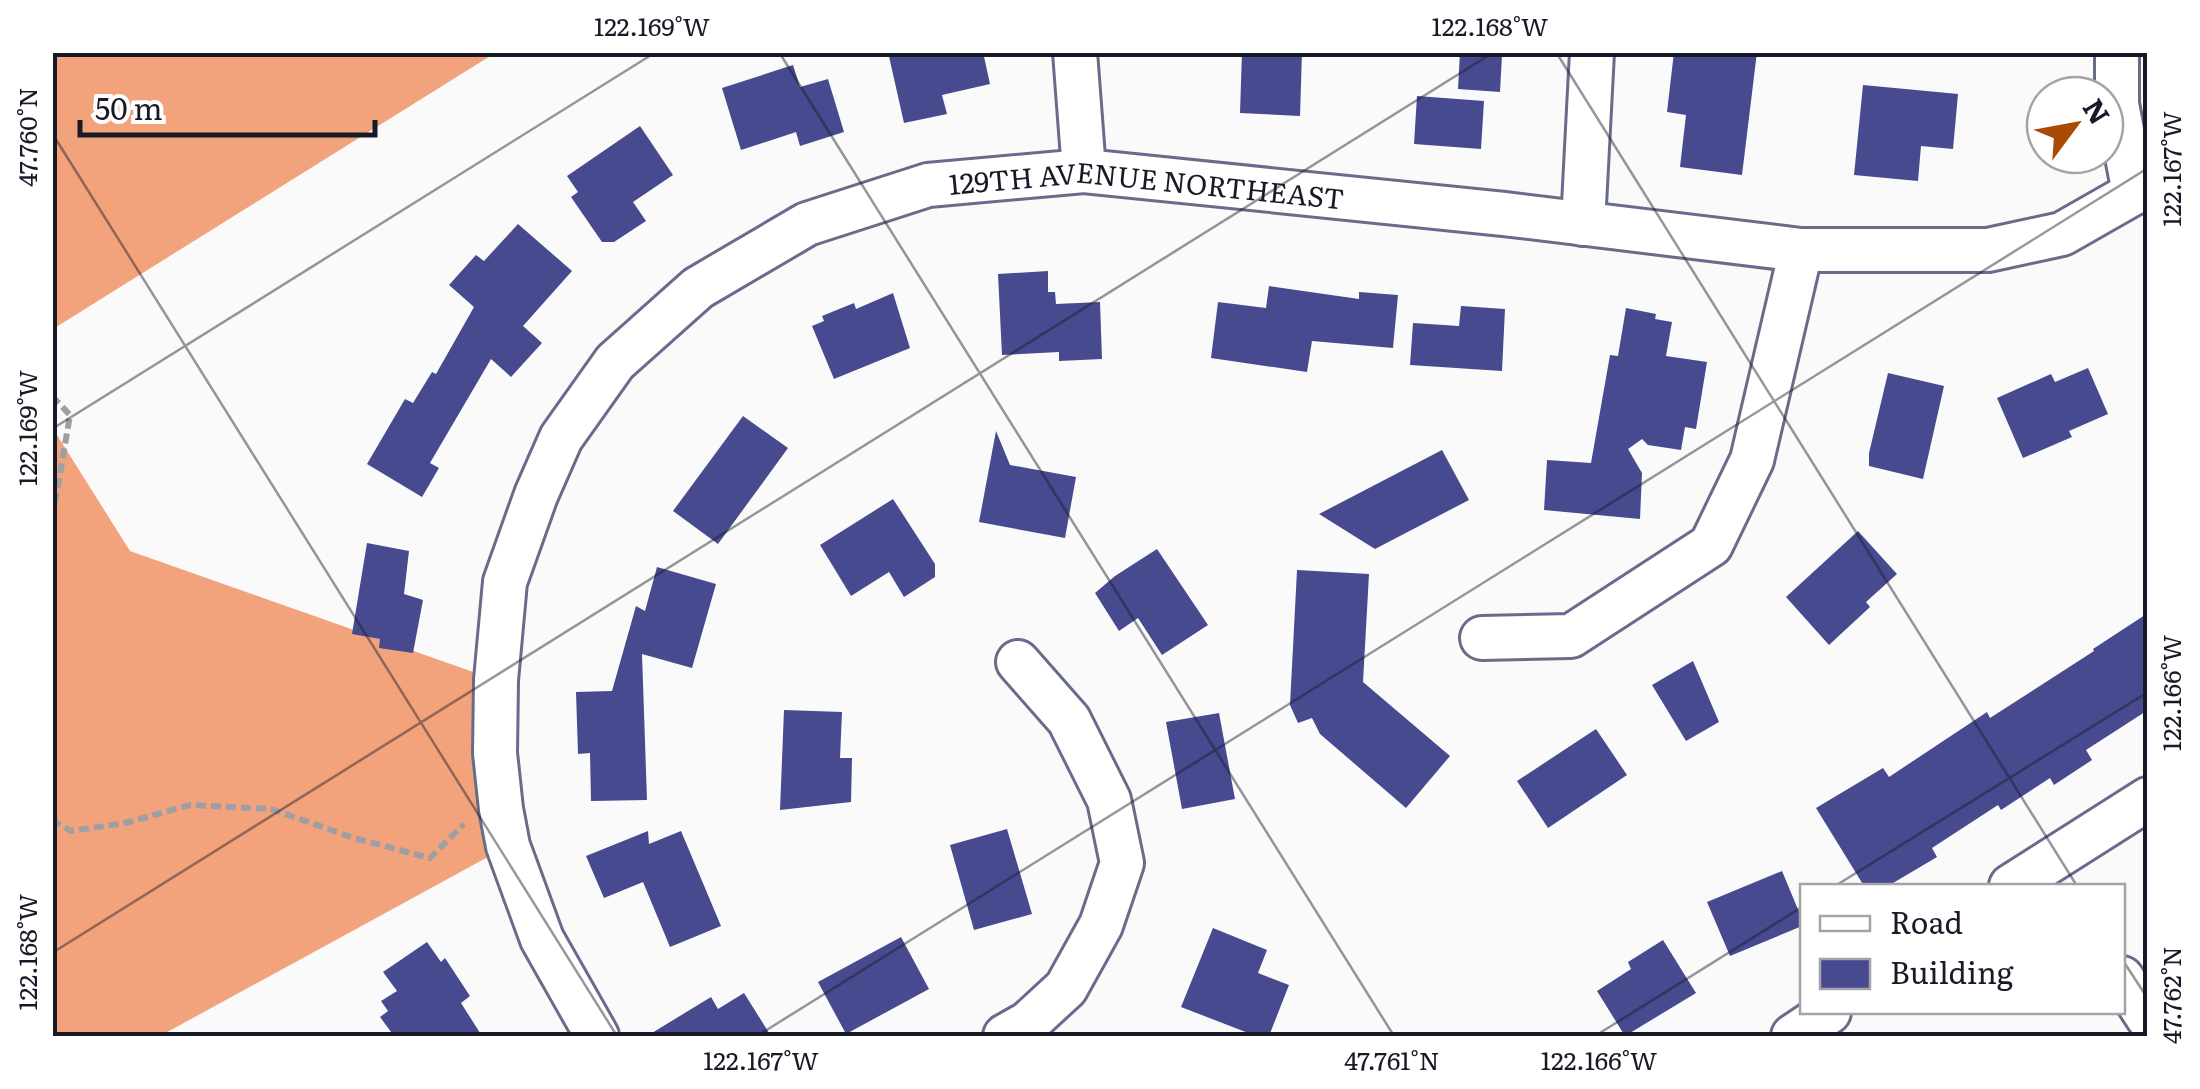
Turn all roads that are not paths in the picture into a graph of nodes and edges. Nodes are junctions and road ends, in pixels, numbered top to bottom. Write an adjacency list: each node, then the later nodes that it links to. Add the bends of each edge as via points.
1 (1075, 52): 4 (street)
2 (1592, 52): 6 (street)
3 (2118, 52): 5 (street, 129TH AVENUE NORTHEAST, via 2117,104)
4 (1084, 171): 6 (street, 129TH AVENUE NORTHEAST); 16 (street, 129TH AVENUE NORTHEAST, via 928,185 807,224 698,288 615,362 562,438 505,582 496,753 508,846 542,939)
5 (2141, 189): 7 (street, 129TH AVENUE NORTHEAST, via 2062,234 1988,250)
6 (1583, 224): 7 (street, 129TH AVENUE NORTHEAST)
7 (1801, 250): 8 (street, via 1752,460 1711,545 1571,636)
8 (1482, 638)
9 (1018, 662): 17 (street, via 1069,720 1109,800 1122,863 1101,926 1066,988)
10 (2148, 799): 11 (street)
11 (2057, 874): 12 (street)
12 (2019, 884)
13 (2125, 983): 15 (street)
14 (1826, 1014): 18 (street)
15 (2148, 1018)
16 (597, 1036)
17 (1006, 1036)
18 (1793, 1036)

